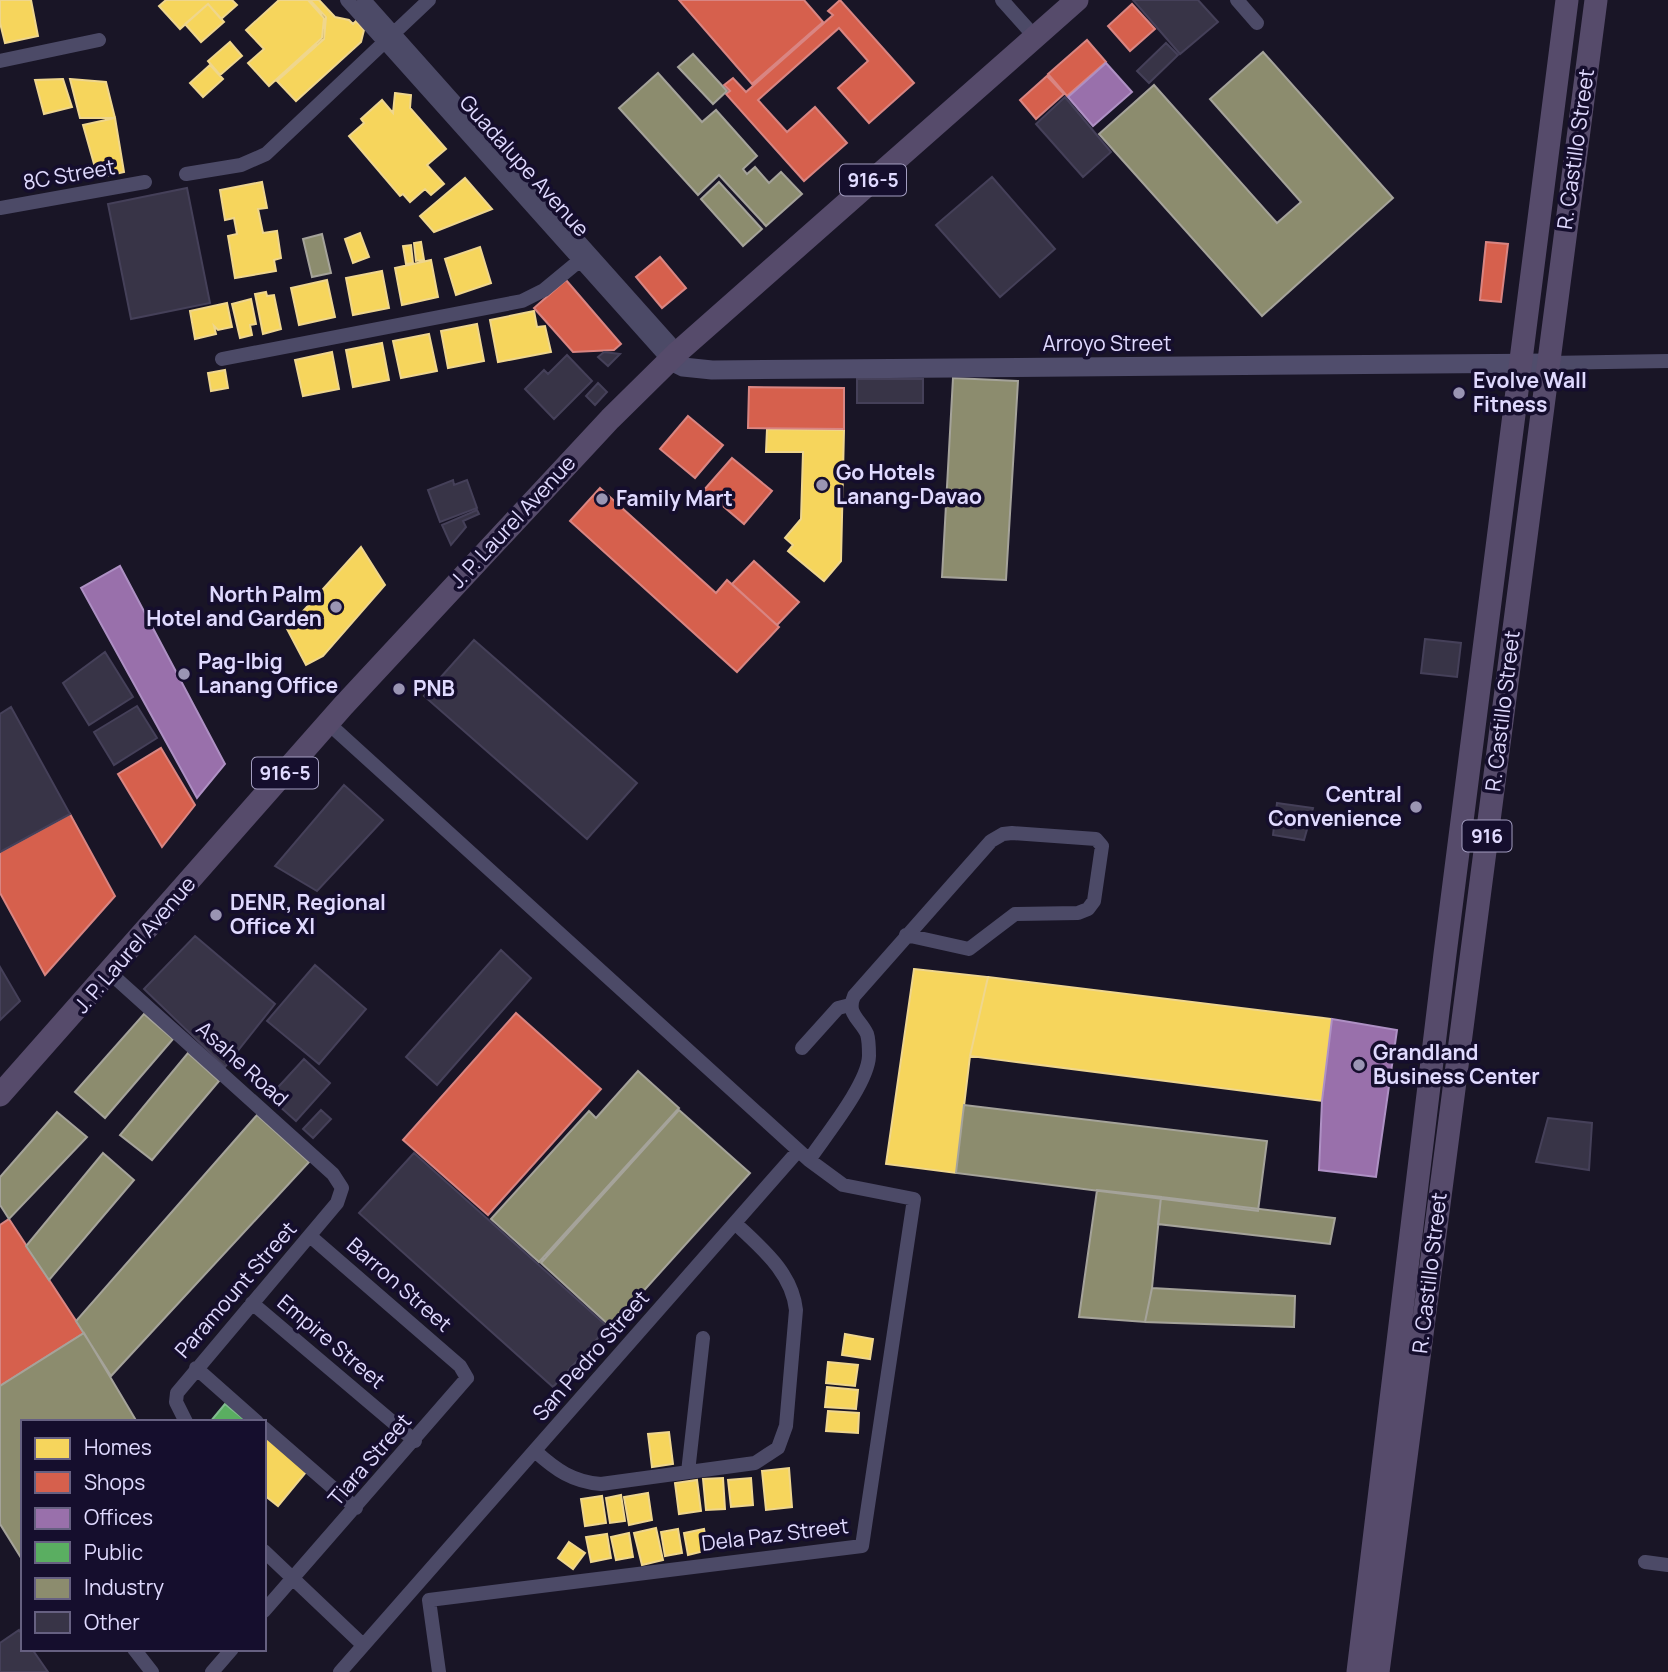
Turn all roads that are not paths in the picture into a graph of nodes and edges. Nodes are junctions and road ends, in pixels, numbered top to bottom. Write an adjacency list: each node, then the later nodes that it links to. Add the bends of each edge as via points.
1 (347, 0): 10 (street, Guadalupe Avenue)
2 (363, 0): 10 (street, Guadalupe Avenue)
3 (429, 0): 10 (street)
4 (1002, 0): 11 (street)
5 (1077, 0): 11 (main road, J. P. Laurel Avenue / 916-5)
6 (1237, 0): 9 (street)
7 (1567, 0): 21 (main road, R. Castillo Street / 916)
8 (1596, 0): 22 (main road, R. Castillo Street / 916)
9 (1257, 23)
10 (388, 37): 14 (street, via 266,154 241,165); 17 (street, Guadalupe Avenue)
11 (1035, 37): 18 (main road, J. P. Laurel Avenue / 916-5)
12 (99, 40): 13 (street)
13 (0, 61)
14 (186, 174)
15 (145, 182): 16 (street, 8C Street)
16 (0, 208)
17 (585, 257): 18 (street, Guadalupe Avenue); 19 (street, via 544,290 522,301)
18 (673, 356): 21 (street, Arroyo Street, via 694,369); 23 (main road, J. P. Laurel Avenue / 916-5)
19 (222, 359)
20 (1668, 361): 22 (street)
21 (1520, 363): 22 (street, Arroyo Street); 24 (main road, R. Castillo Street / 916)
22 (1547, 363): 25 (main road, R. Castillo Street / 916)
23 (328, 723): 27 (main road, J. P. Laurel Avenue / 916-5); 31 (street)
24 (1466, 797): 25 (main road); 60 (main road, R. Castillo Street / 916)
25 (1492, 799): 61 (main road, R. Castillo Street / 916)
26 (906, 935): 26 (street, via 991,841 1003,834 1096,839 1102,846 1094,901 1088,909 1015,914 970,949); 28 (street)
27 (110, 973): 30 (main road, J. P. Laurel Avenue / 916-5); 32 (street, Asahe Road, via 333,1174)
28 (850, 1005): 29 (street, via 838,1008); 31 (street, San Pedro Street, via 867,1035 869,1061 856,1088)
29 (802, 1048)
30 (0, 1096)
31 (803, 1156): 33 (street, San Pedro Street); 51 (street, Dela Paz Street, via 842,1185 914,1199 862,1546)
32 (342, 1188): 34 (street, Paramount Street, via 337,1203)
33 (735, 1223): 43 (street, San Pedro Street); 44 (street, via 774,1261 795,1295 786,1426 778,1448 755,1463)
34 (310, 1236): 35 (street, Paramount Street); 37 (street, Barron Street)
35 (252, 1303): 38 (street, Paramount Street); 42 (street, Empire Street)
36 (703, 1338): 44 (street)
37 (460, 1366): 42 (street, Tiara Street, via 467,1378 465,1384)
38 (196, 1368): 39 (street, Paramount Street, via 177,1393 176,1402); 40 (street)
39 (185, 1420)
40 (255, 1420)
41 (266, 1430): 45 (street)
42 (415, 1441): 45 (street, Tiara Street)
43 (535, 1451): 44 (street, via 583,1483); 50 (street, San Pedro Street)
44 (688, 1472)
45 (356, 1508): 49 (street, Tiara Street)
46 (266, 1553): 49 (street)
47 (1645, 1562): 48 (street)
48 (1668, 1565)
49 (293, 1578): 52 (street, Tiara Street); 53 (street)
50 (414, 1587): 51 (street); 53 (street, San Pedro Street)
51 (429, 1600): 59 (street)
52 (266, 1609)
53 (363, 1645): 58 (street, San Pedro Street)
54 (136, 1651): 56 (street)
55 (230, 1651): 57 (street)
56 (152, 1672)
57 (212, 1672)
58 (340, 1672)
59 (439, 1672)
60 (1358, 1672)
61 (1378, 1672)

